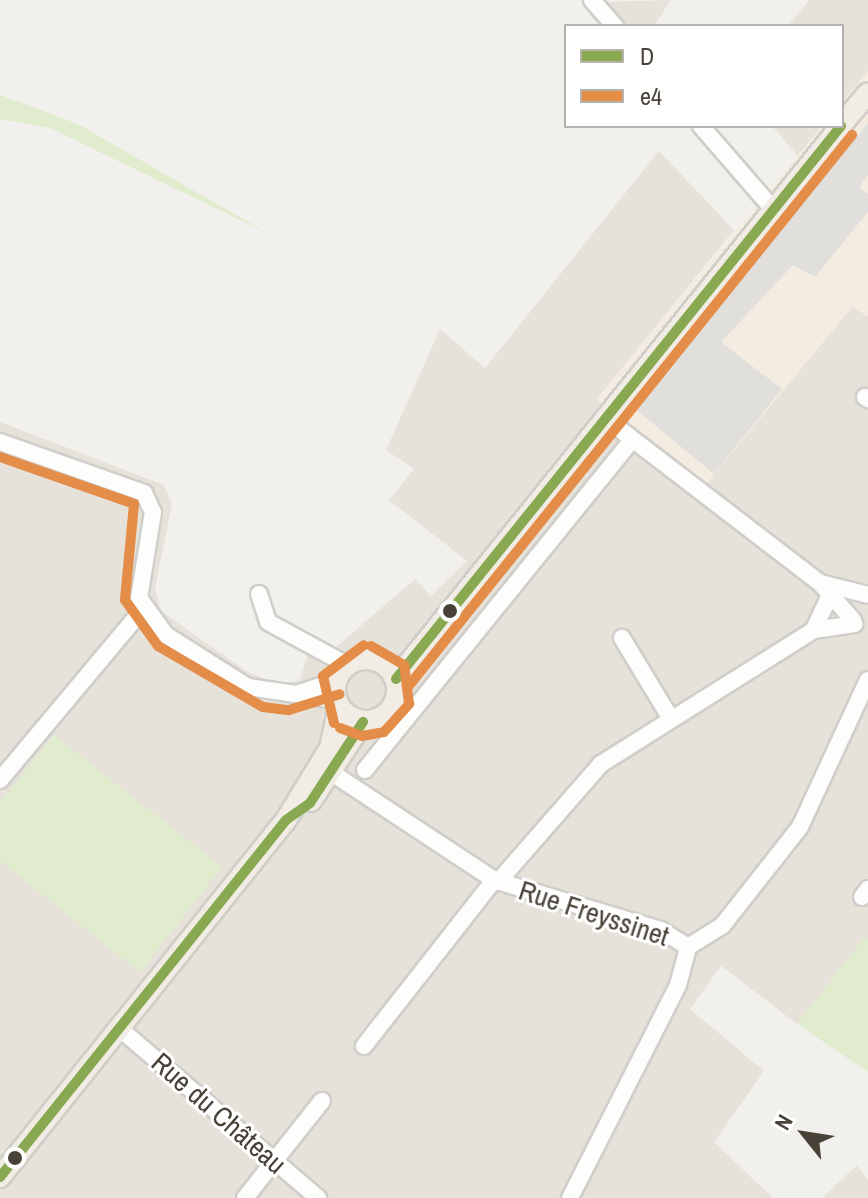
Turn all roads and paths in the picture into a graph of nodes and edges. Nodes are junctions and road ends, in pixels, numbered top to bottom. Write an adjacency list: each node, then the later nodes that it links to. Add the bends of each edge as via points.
1 (592, 0): 2 (street)
2 (613, 24)
3 (868, 93): 4 (main road)
4 (844, 121)
5 (703, 128): 7 (street)
6 (839, 128): 7 (main road)
7 (772, 208): 8 (main road)
8 (605, 418): 9 (street); 15 (main road)
9 (631, 441): 11 (street); 23 (street)
10 (0, 442): 14 (street, via 144,493 153,512 139,582)
11 (825, 589): 13 (street); 16 (street); 17 (street)
12 (259, 594): 22 (street, via 268,622)
13 (868, 595): 16 (street, via 857,602)
14 (142, 610): 22 (street, via 205,662 248,687 286,696); 30 (street)
15 (443, 615): 19 (main road); 20 (main road)
16 (859, 626): 17 (street)
17 (814, 630): 24 (street)
18 (622, 638): 24 (street)
19 (381, 662): 20 (main road); 22 (main road)
20 (396, 679): 23 (main road)
21 (868, 683): 34 (street, via 800,827 722,926)
22 (339, 688): 25 (main road); 26 (main road)
23 (399, 713): 25 (main road); 28 (street)
24 (671, 719): 33 (street, via 601,764)
25 (363, 722): 27 (main road)
26 (334, 731): 29 (street); 32 (main road)
27 (346, 754): 29 (main road); 31 (street)
28 (365, 770)
29 (332, 773): 31 (street, Rue Freyssinet); 32 (main road)
30 (0, 780)
31 (356, 789): 33 (street, Rue Freyssinet)
32 (286, 820): 35 (main road)
33 (496, 881): 34 (street, Rue Freyssinet, via 661,930); 36 (street)
34 (688, 947): 42 (street, via 678,985)
35 (119, 1028): 38 (street, Rue du Château); 39 (main road)
36 (364, 1046)
37 (322, 1101): 38 (street)
38 (274, 1161): 40 (street); 41 (street, Rue du Château)
39 (0, 1177)
40 (245, 1198)
41 (318, 1198)
42 (570, 1198)

